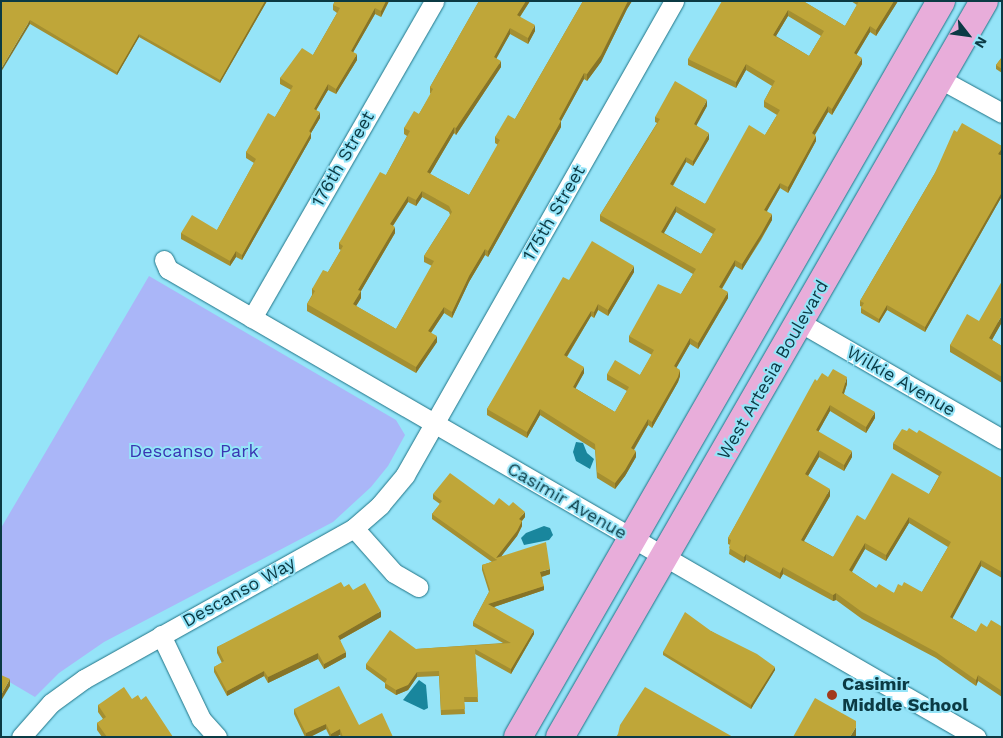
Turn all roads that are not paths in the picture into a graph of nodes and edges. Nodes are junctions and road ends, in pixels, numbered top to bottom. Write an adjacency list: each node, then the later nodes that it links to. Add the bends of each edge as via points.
1 (434, 1): 8 (street, 176th Street)
2 (674, 1): 10 (street, 175th Street)
3 (941, 1): 13 (main road)
4 (984, 1): 5 (main road, West Artesia Boulevard)
5 (940, 79): 6 (street); 9 (main road, West Artesia Boulevard)
6 (1002, 113)
7 (164, 260): 8 (street, Casimir Avenue, via 168,269)
8 (252, 318): 10 (street, Casimir Avenue)
9 (801, 324): 11 (street, Wilkie Avenue); 14 (main road, West Artesia Boulevard)
10 (434, 424): 12 (street, Descanso Way, via 405,475 380,505); 13 (street, Casimir Avenue)
11 (1002, 439)
12 (354, 528): 15 (street, via 394,573); 16 (street, Descanso Way)
13 (632, 539): 14 (street, Casimir Avenue); 19 (main road)
14 (664, 558): 20 (main road, West Artesia Boulevard); 21 (street, Casimir Avenue)
15 (418, 587)
16 (161, 635): 17 (street, Descanso Way, via 51,703); 18 (street, via 201,719)
17 (21, 737)
18 (217, 737)
19 (518, 737)
20 (560, 737)
21 (976, 737)

